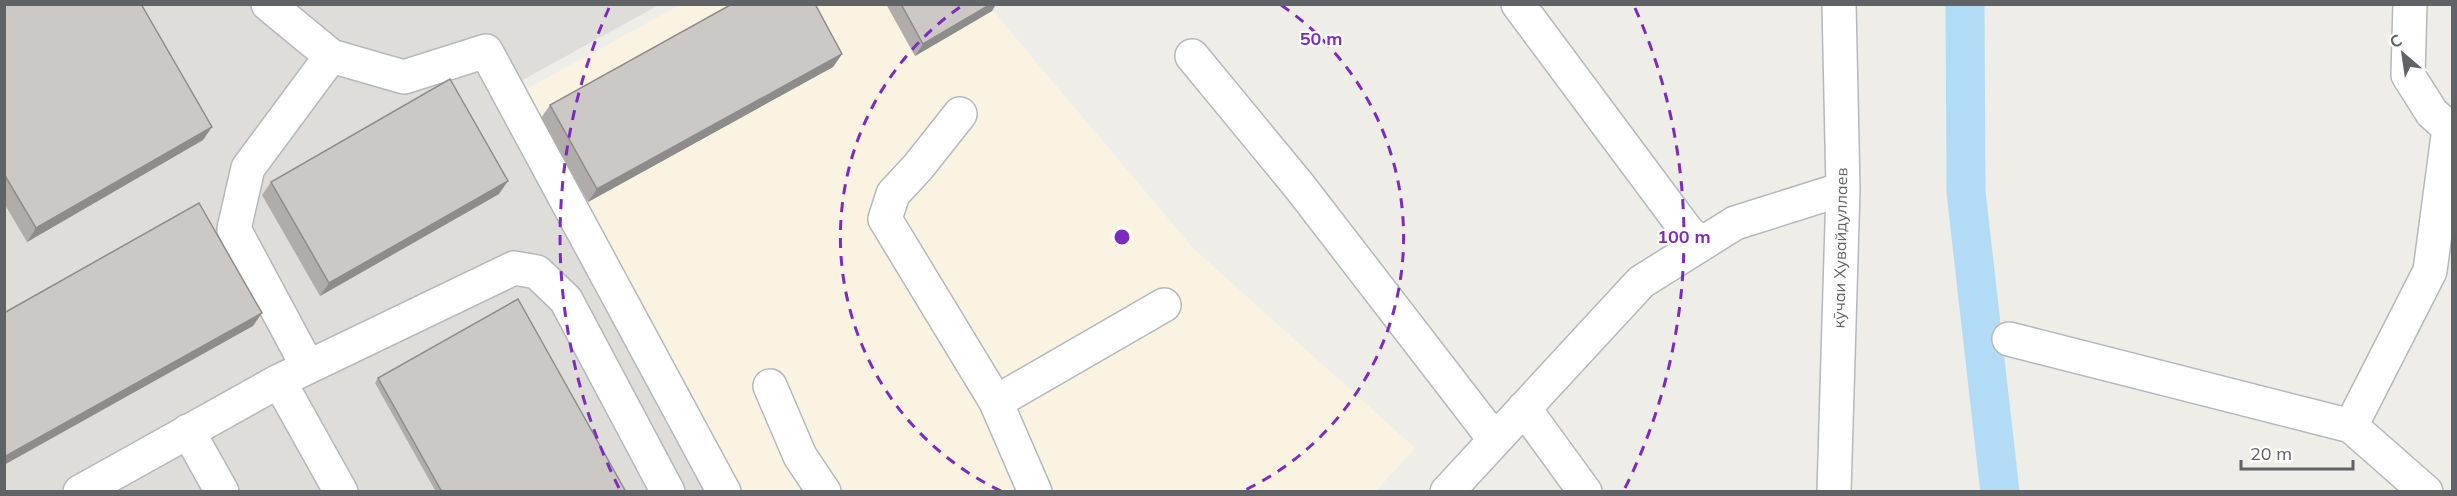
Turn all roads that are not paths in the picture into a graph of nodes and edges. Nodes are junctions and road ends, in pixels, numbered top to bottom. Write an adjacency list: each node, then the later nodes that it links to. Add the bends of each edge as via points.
1 (268, 4): 5 (street)
2 (1518, 4): 10 (street, via 1688,231)
3 (1839, 4): 9 (street, кӯчаи Хувайдуллаев)
4 (2410, 4): 8 (street, via 2408,75 2432,113)
5 (331, 56): 13 (street, via 248,168 234,230); 25 (street, via 405,77 486,51)
6 (1192, 56): 20 (street, via 1300,187)
7 (960, 114): 16 (street, via 893,194 885,219)
8 (2451, 128): 18 (street, via 2430,271)
9 (1842, 189): 10 (street, via 1735,223); 30 (street, кӯчаи Хувайдуллаев)
10 (1702, 244): 17 (street, via 1641,282)
11 (1164, 305): 16 (street)
12 (2008, 339): 18 (street)
13 (308, 367): 14 (street); 24 (street, via 514,268 537,272 566,300)
14 (279, 381): 19 (street); 23 (street)
15 (770, 386): 26 (street, via 800,456)
16 (996, 402): 27 (street)
17 (1524, 408): 20 (street); 29 (street)
18 (2351, 426): 31 (street)
19 (188, 431): 21 (street); 22 (street)
20 (1495, 440): 28 (street)
21 (80, 492)
22 (222, 492)
23 (341, 492)
24 (668, 492)
25 (724, 492)
26 (824, 492)
27 (1035, 492)
28 (1447, 492)
29 (1585, 492)
30 (1834, 492)
31 (2426, 492)

